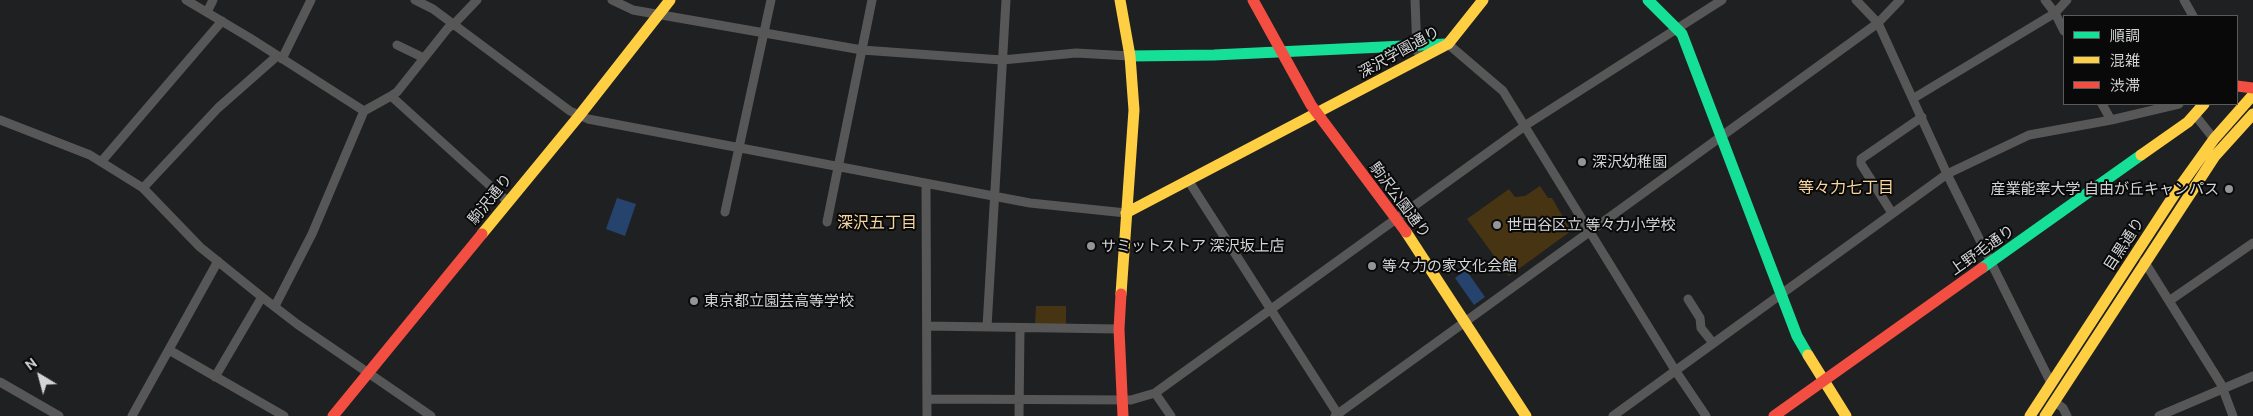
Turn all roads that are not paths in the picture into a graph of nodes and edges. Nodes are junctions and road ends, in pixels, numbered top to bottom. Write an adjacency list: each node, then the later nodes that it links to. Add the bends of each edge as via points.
1 (186, 0): 22 (street)
2 (213, 0): 22 (street)
3 (311, 0): 38 (street)
4 (415, 0): 28 (street)
5 (477, 0): 28 (street)
6 (612, 0): 24 (street, via 634,10)
7 (670, 0): 24 (street, 駒沢通り)
8 (770, 0): 31 (street)
9 (872, 0): 35 (street)
10 (1006, 0): 40 (street)
11 (1120, 0): 37 (street)
12 (1253, 0): 36 (street, 駒沢公園通り)
13 (1415, 0): 32 (street)
14 (1483, 0): 33 (street, 深沢学園通り)
15 (1648, 0): 29 (street)
16 (1722, 0): 29 (street)
17 (1856, 0): 27 (street)
18 (1900, 0): 27 (street)
19 (2045, 0): 23 (street)
20 (2067, 0): 23 (street)
21 (2184, 0): 25 (street)
22 (208, 12): 26 (street)
23 (2055, 13): 30 (street); 46 (street)
24 (659, 14): 31 (street); 53 (street, 駒沢通り)
25 (2192, 15)
26 (222, 21): 38 (street); 62 (street)
27 (1878, 23): 46 (street); 59 (street)
28 (454, 24): 39 (street); 53 (street)
29 (1679, 29): 58 (street); 59 (street)
30 (2063, 29)
31 (765, 32): 35 (street); 61 (street)
32 (1418, 44): 33 (street); 36 (street); 41 (street)
33 (1448, 44): 41 (street, 深沢学園通り); 58 (street, via 1504,91)
34 (397, 45): 39 (street)
35 (862, 50): 40 (street); 63 (street)
36 (1280, 50): 37 (street); 51 (street, 駒沢公園通り)
37 (1130, 56): 40 (street, via 1076,53); 71 (street, via 1134,110)
38 (280, 58): 50 (street); 67 (street, via 218,108)
39 (424, 58): 45 (street, via 398,92)
40 (1002, 60): 68 (street)
41 (1416, 61): 51 (street, 深沢学園通り)
42 (2238, 86): 43 (street)
43 (2253, 88)
44 (2253, 95): 60 (street, 目黒通り)
45 (391, 96): 50 (street); 69 (street)
46 (1914, 98): 55 (street)
47 (2103, 105): 57 (street)
48 (2175, 105): 57 (street)
49 (2203, 105): 52 (street, 上野毛通り)
50 (364, 111): 84 (street, via 312,234)
51 (1316, 113): 65 (street, 深沢学園通り); 73 (street, 駒沢公園通り)
52 (2194, 115): 60 (street); 79 (street, 上野毛通り)
53 (579, 116): 61 (street); 69 (street, 駒沢通り)
54 (2252, 116): 78 (street, 目黒通り, via 2215,156)
55 (1922, 117): 64 (street); 72 (street, via 1861,159 1860,164)
56 (0, 120): 62 (street)
57 (2111, 120): 64 (street, via 2029,136)
58 (1526, 125): 73 (street); 75 (street)
59 (1722, 136): 75 (street); 80 (street)
60 (2214, 139): 99 (street, 目黒通り)
61 (738, 148): 63 (street); 70 (street)
62 (101, 162): 67 (street)
63 (838, 167): 66 (street); 74 (street)
64 (1947, 174): 72 (street); 79 (street)
65 (1188, 180): 71 (street, 深沢学園通り); 85 (street)
66 (926, 185): 68 (street); 87 (street)
67 (143, 188): 77 (street, via 200,247)
68 (994, 197): 71 (street); 88 (street)
69 (507, 201): 94 (street, 駒沢通り)
70 (725, 212)
71 (1126, 213): 90 (street)
72 (1892, 213): 80 (street)
73 (1397, 218): 85 (street); 86 (street, 駒沢公園通り)
74 (827, 222)
75 (1591, 232): 86 (street); 93 (street)
76 (2253, 243): 83 (street)
77 (218, 261): 81 (street); 92 (street)
78 (2144, 262): 83 (street); 105 (street, 目黒通り)
79 (1991, 263): 97 (street, 上野毛通り); 99 (street)
80 (1781, 293): 91 (street); 97 (street, via 1797,336)
81 (262, 297): 84 (street); 96 (street)
82 (1688, 299): 91 (street, via 1700,318 1701,328)
83 (2169, 301): 100 (street)
84 (275, 306): 94 (street)
85 (1270, 309): 101 (street); 106 (street)
86 (1466, 322): 106 (street); 116 (street, 駒沢公園通り)
87 (927, 326): 88 (street); 102 (street)
88 (987, 328): 89 (street)
89 (1020, 329): 90 (street); 103 (street)
90 (1119, 329): 104 (street)
91 (1713, 343): 93 (street)
92 (169, 350): 96 (street); 108 (street)
93 (1675, 370): 117 (street); 118 (street)
94 (369, 372): 110 (street, 駒沢通り); 111 (street)
95 (2253, 376): 100 (street)
96 (215, 377): 109 (street)
97 (1823, 381): 119 (street, 上野毛通り); 120 (street)
98 (0, 382): 107 (street)
99 (2051, 383): 121 (street, 目黒通り)
100 (2223, 389): 124 (street); 125 (street)
101 (1155, 392): 104 (street); 115 (street)
102 (927, 399): 103 (street); 112 (street)
103 (1019, 400): 104 (street); 113 (street)
104 (1123, 400): 114 (street)
105 (2054, 401): 122 (street, 目黒通り); 123 (street)
106 (1337, 415)
107 (59, 416)
108 (132, 416)
109 (284, 416)
110 (333, 416)
111 (431, 416)
112 (927, 416)
113 (1019, 416)
114 (1123, 416)
115 (1171, 416)
116 (1526, 416)
117 (1613, 416)
118 (1706, 416)
119 (1774, 416)
120 (1846, 416)
121 (2030, 416)
122 (2045, 416)
123 (2067, 416)
124 (2159, 416)
125 (2233, 416)

